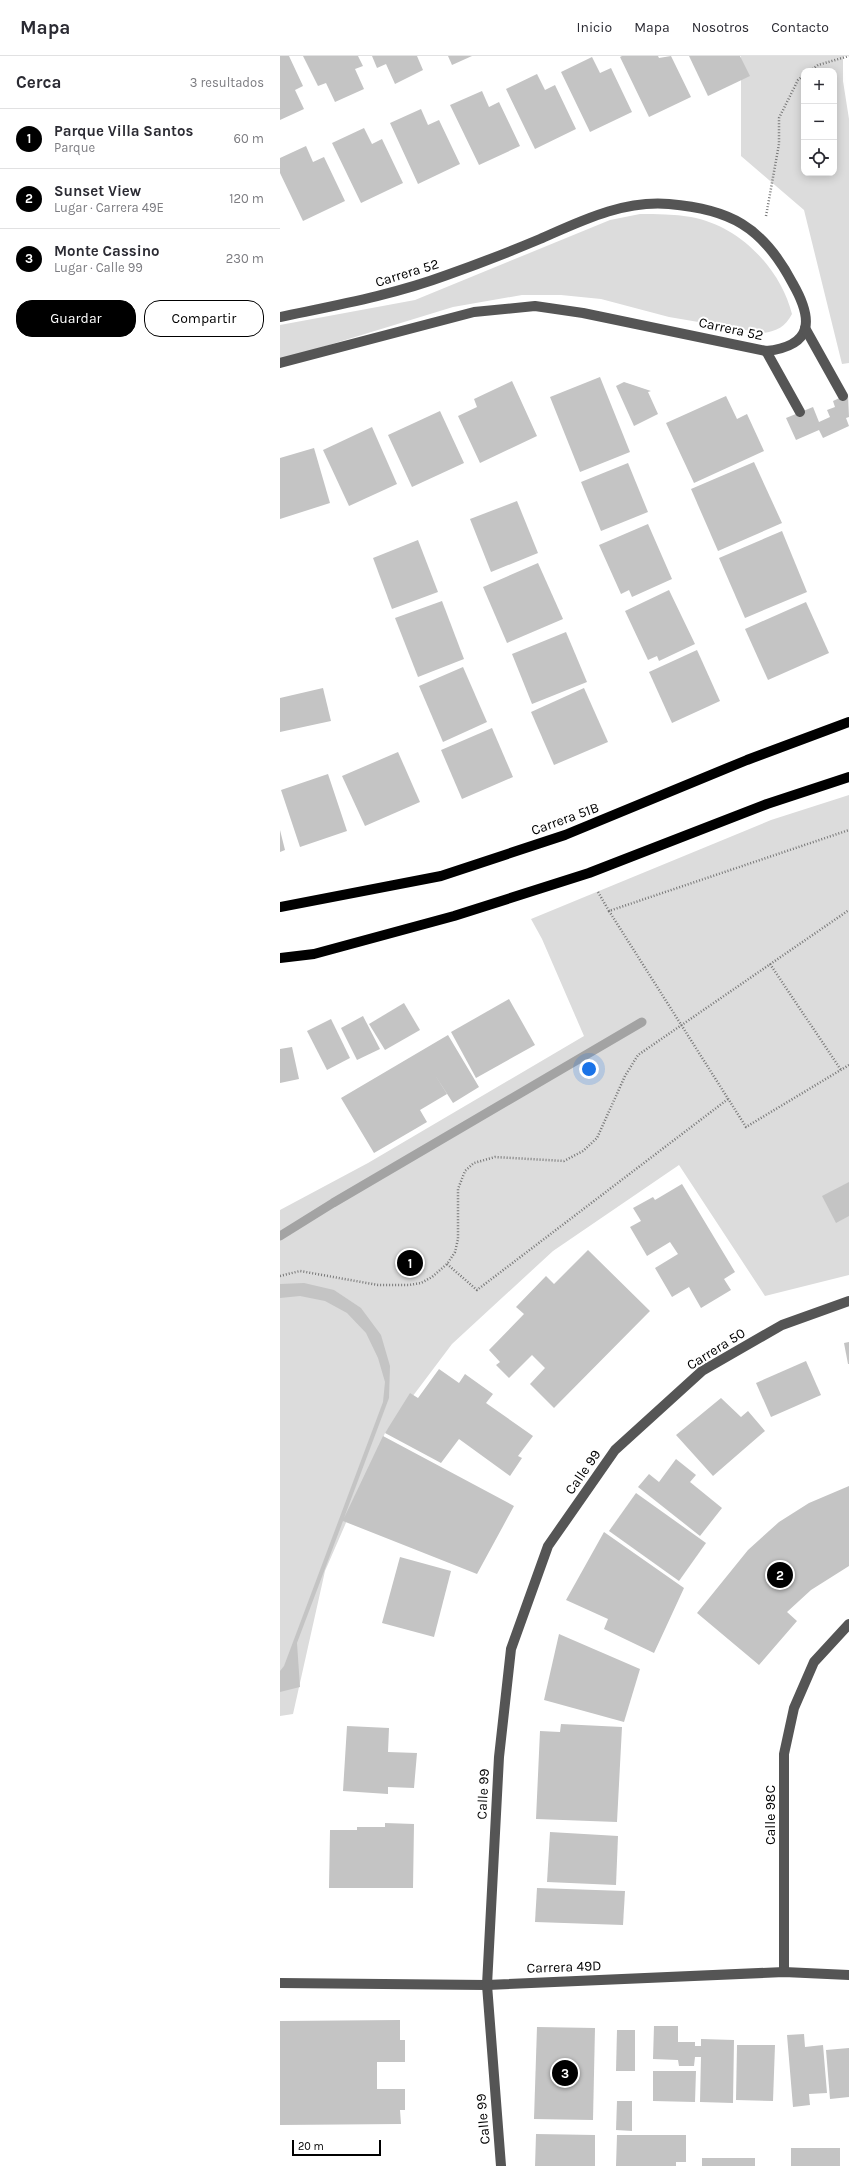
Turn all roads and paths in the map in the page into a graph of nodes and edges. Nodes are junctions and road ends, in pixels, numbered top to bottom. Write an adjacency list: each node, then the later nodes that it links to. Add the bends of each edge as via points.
1 (849, 56): 2 (path)
2 (814, 68)
3 (801, 78): 4 (path, via 779,118 779,144)
4 (762, 239): 5 (street, Carrera 52, via 742,224 720,214 691,206 634,205 602,212 460,270 381,296); 6 (street, Carrera 52, via 781,262 802,299 806,311)
5 (280, 317)
6 (805, 328): 7 (street, Carrera 52, via 796,342 783,349); 9 (street)
7 (766, 351): 8 (street, Carrera 52, via 583,313 535,306 474,312); 10 (street)
8 (280, 363)
9 (843, 396)
10 (800, 412)
11 (849, 722): 15 (main road, Carrera 51B, via 747,760 565,835 441,876)
12 (849, 777): 18 (main road, via 767,804 590,873 454,916 314,954)
13 (849, 830): 17 (path)
14 (597, 890): 17 (path)
15 (280, 907)
16 (849, 910): 19 (path)
17 (609, 911): 20 (path)
18 (280, 958)
19 (770, 964): 20 (path); 22 (path)
20 (681, 1025): 23 (path); 24 (path, via 638,1055 625,1076 597,1138 583,1151 564,1161 495,1157 474,1163 464,1171 458,1189 458,1239 455,1252)
21 (849, 1065): 22 (path)
22 (841, 1070): 23 (path, via 746,1128)
23 (728, 1099): 24 (path, via 477,1290)
24 (447, 1264): 25 (path, via 421,1283 409,1284 378,1285 300,1272)
25 (280, 1276)
26 (849, 1300): 27 (street, Carrera 50, via 782,1325 702,1371)
27 (615, 1450): 32 (street, Calle 99, via 548,1546 511,1649 499,1757)
28 (849, 1624): 29 (street, Calle 98C, via 814,1662 794,1708 784,1754)
29 (784, 1972): 30 (street, Carrera 49D); 32 (street, Carrera 49D)
30 (849, 1975)
31 (280, 1983): 32 (street, Carrera 49D)
32 (487, 1984): 33 (street, Calle 99)
33 (501, 2166)

